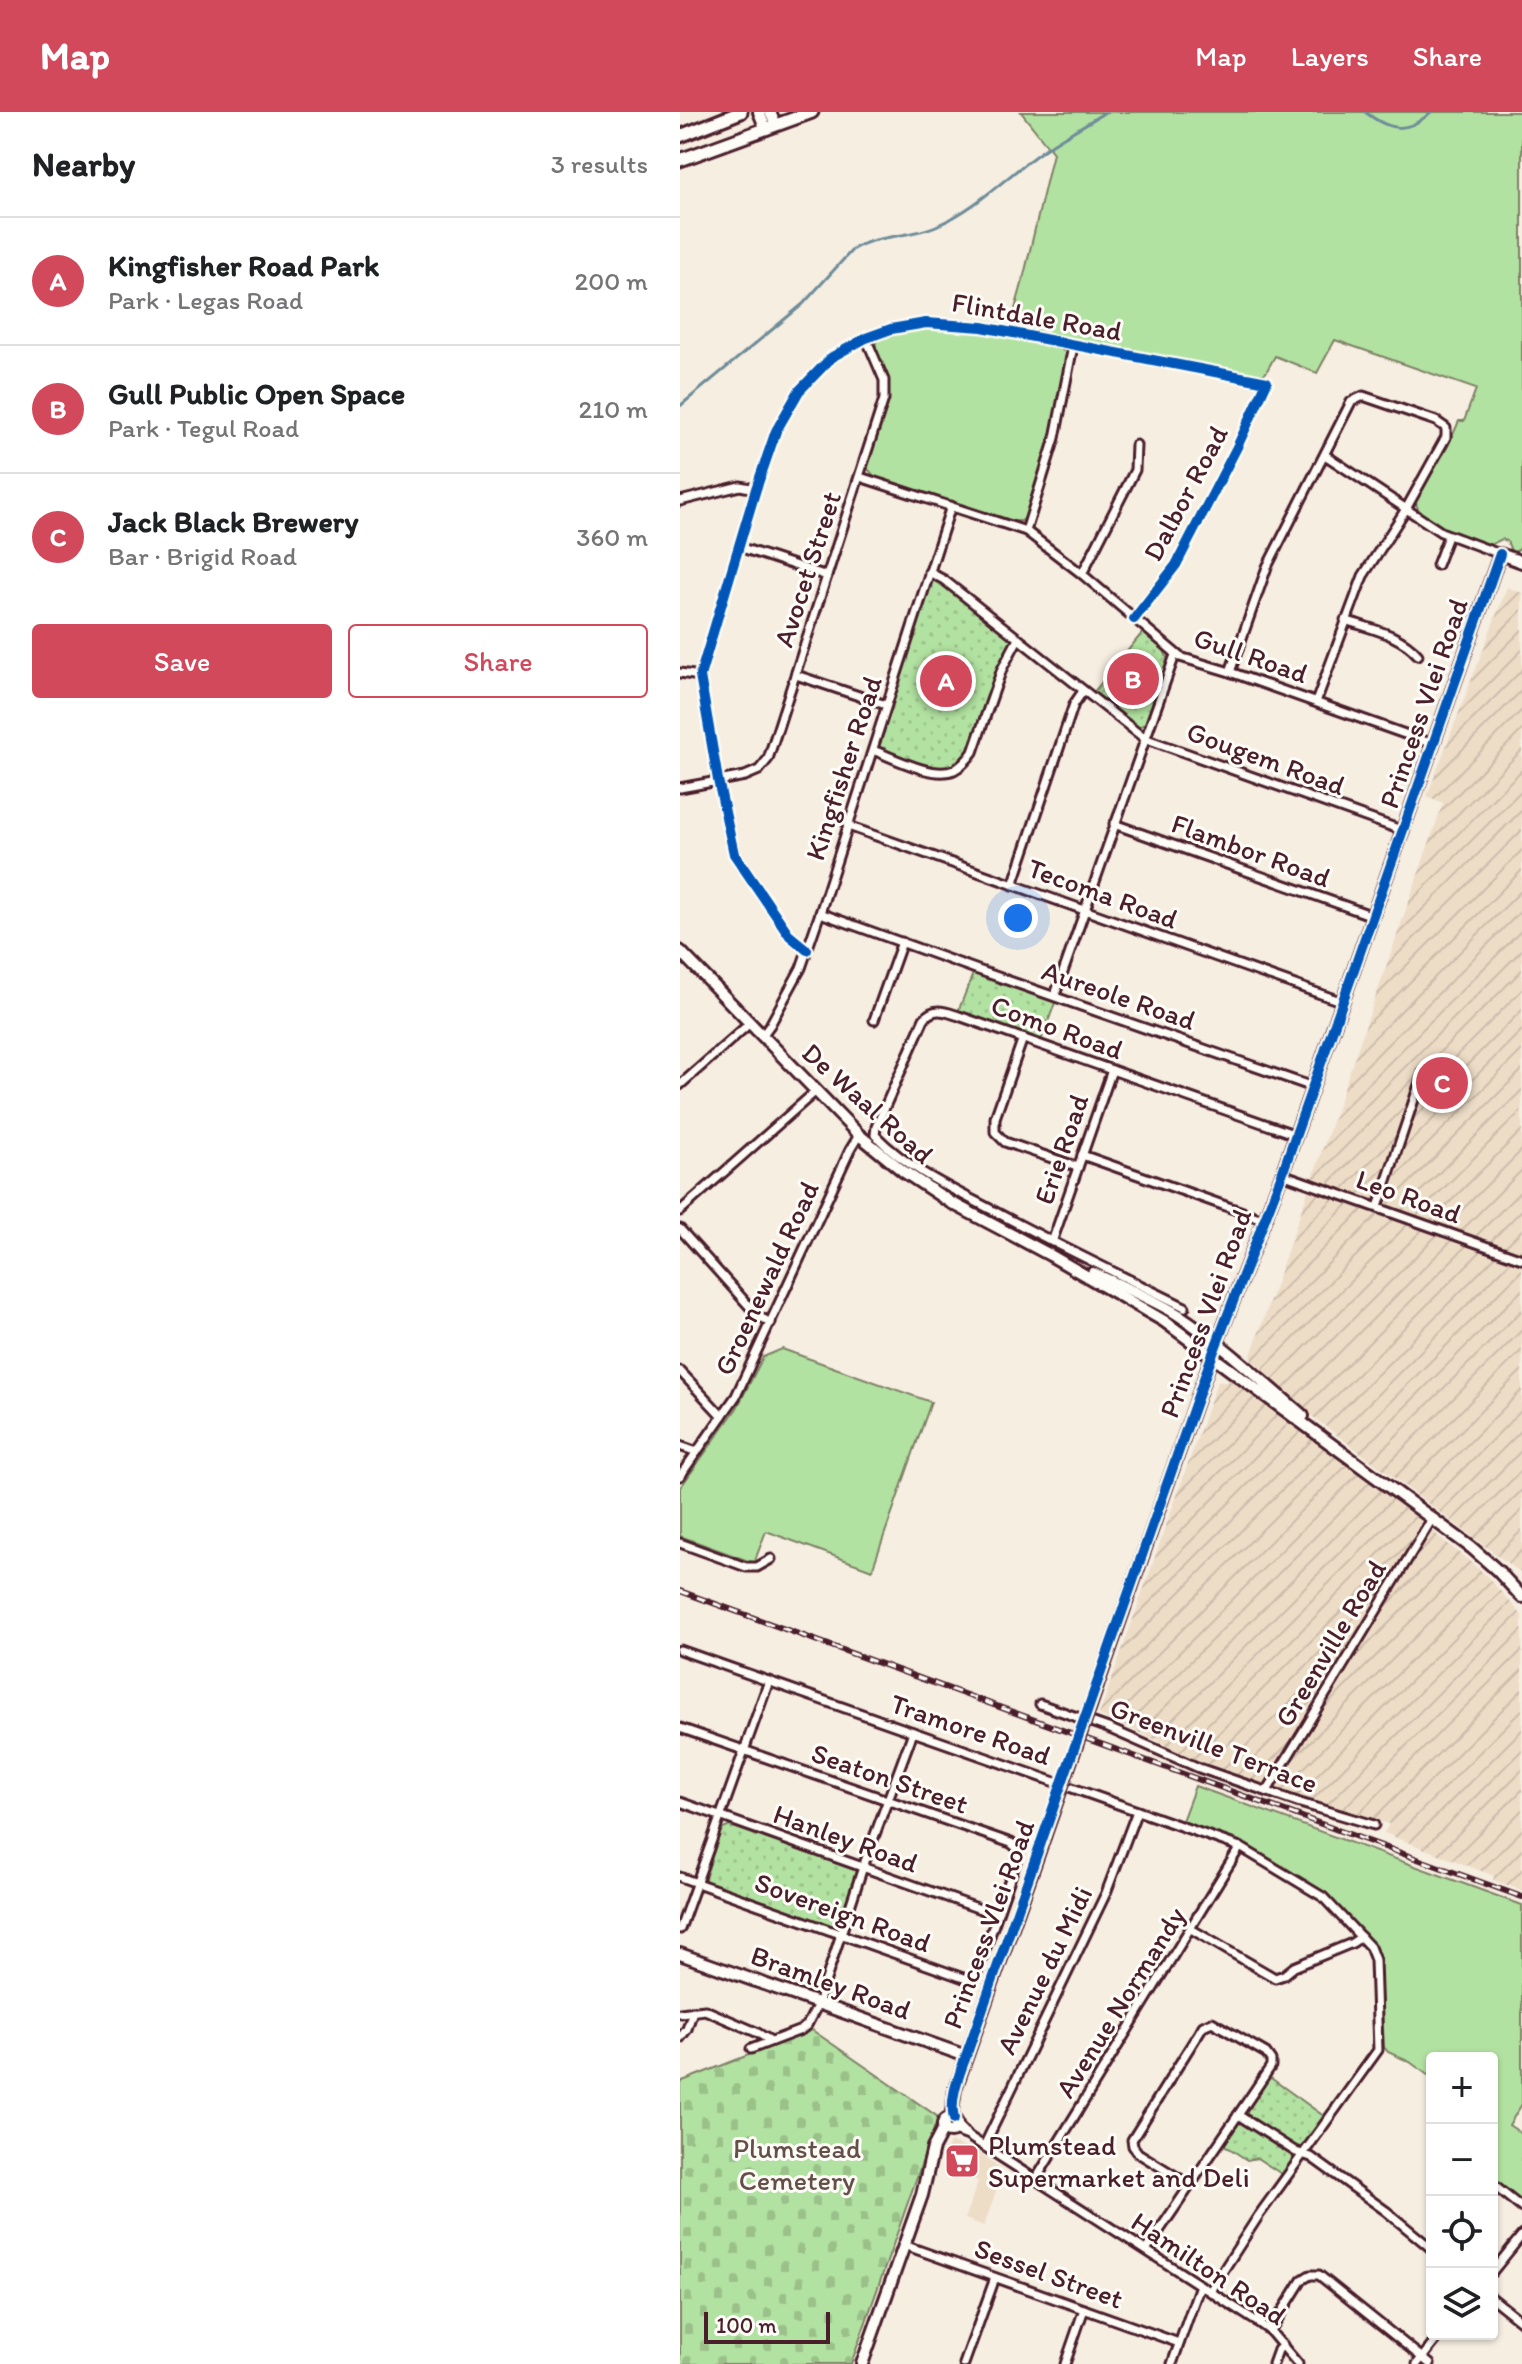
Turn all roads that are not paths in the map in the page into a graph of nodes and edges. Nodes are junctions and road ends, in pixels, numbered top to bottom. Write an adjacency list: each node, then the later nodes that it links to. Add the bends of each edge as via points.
1 (719, 112): 7 (main road)
2 (741, 112): 7 (main road)
3 (759, 112): 6 (street)
4 (770, 112): 6 (street)
5 (812, 112): 6 (main road)
6 (771, 127): 8 (main road)
7 (681, 135)
8 (680, 160)
9 (866, 338): 10 (street, Flintdale Road, via 926,323 954,323); 14 (street, Avocet Street, via 884,380 884,399); 15 (street, Flintdale Road, via 832,357 799,391 776,431)
10 (1073, 346): 11 (street, Flintdale Road); 19 (street, via 1055,438)
11 (1267, 382): 28 (street, Dalbor Road, via 1176,565)
12 (1136, 445): 26 (street, via 1135,470)
13 (1325, 455): 18 (street); 18 (street, via 1356,397 1436,421 1446,428 1446,437); 33 (street, via 1267,567)
14 (860, 477): 17 (street, Gull Road); 27 (street, Avocet Street)
15 (756, 489): 16 (street, via 740,486); 21 (street, Flintdale Road)
16 (680, 501)
17 (951, 506): 19 (street, Gull Road); 25 (street, Kingfisher Road)
18 (1406, 509): 20 (street); 29 (street, via 1363,576)
19 (1026, 531): 26 (street, Gull Road)
20 (1448, 536): 22 (street); 24 (street)
21 (739, 547): 27 (street); 36 (street, Flintdale Road)
22 (1500, 554): 23 (street); 41 (street, Princess Vlei Road)
23 (1522, 562)
24 (1437, 565)
25 (929, 572): 30 (street, Gougem Road); 39 (street, Kingfisher Road)
26 (1082, 574): 28 (street, Gull Road)
27 (827, 576): 35 (street, Avocet Street)
28 (1134, 619): 31 (street, Gull Road)
29 (1345, 620): 32 (street, via 1399,639); 38 (street)
30 (1018, 639): 37 (street, Gougem Road); 42 (street, via 964,763 930,772)
31 (1175, 655): 33 (street, Gull Road); 40 (street)
32 (1418, 655)
33 (1230, 672): 38 (street, Gull Road)
34 (680, 673): 36 (street)
35 (796, 675): 39 (street); 43 (street, Avocet Street, via 768,759 745,776)
36 (700, 676): 43 (street, Flintdale Road)
37 (1083, 691): 40 (street, Gougem Road); 48 (street, via 1074,704)
38 (1316, 702): 41 (street, Gull Road)
39 (886, 705): 42 (street, Kingfisher Road)
40 (1144, 738): 45 (street); 47 (street, Gougem Road)
41 (1433, 744): 47 (street, Princess Vlei Road)
42 (873, 750): 46 (street, Kingfisher Road)
43 (718, 780): 44 (street, Avocet Street); 53 (street, Flintdale Road, via 734,854 790,936)
44 (680, 788)
45 (1114, 824): 49 (street); 51 (street, Flambor Road)
46 (848, 826): 48 (street, Tecoma Road); 50 (street, Kingfisher Road)
47 (1404, 831): 51 (street, Princess Vlei Road)
48 (1013, 885): 49 (street, Tecoma Road)
49 (1085, 910): 55 (street); 56 (street, Tecoma Road)
50 (820, 913): 52 (street, Aureole Road); 53 (street, Kingfisher Road)
51 (1373, 916): 56 (street, Princess Vlei Road)
52 (902, 942): 55 (street, Aureole Road); 57 (street)
53 (807, 950): 59 (street, Kingfisher Road)
54 (681, 955): 58 (street, De Waal Road)
55 (1055, 995): 64 (street, Aureole Road)
56 (1343, 1002): 64 (street, Princess Vlei Road)
57 (874, 1020)
58 (750, 1023): 59 (street, De Waal Road); 63 (street)
59 (762, 1036): 65 (street, De Waal Road)
60 (1023, 1038): 61 (street, Como Road); 69 (street, via 995,1132 1009,1144); 75 (street, Como Road, via 944,1011 932,1012 875,1135 934,1178)
61 (1112, 1070): 67 (street, Como Road); 68 (street, Erie Road)
62 (1424, 1070): 71 (street)
63 (680, 1085)
64 (1313, 1087): 67 (street, Princess Vlei Road)
65 (816, 1091): 66 (street, De Waal Road); 72 (street)
66 (859, 1135): 76 (street, De Waal Road, via 925,1187); 79 (street, Groenewald Road)
67 (1296, 1135): 70 (street, Princess Vlei Road)
68 (1082, 1155): 69 (street, Erie Road); 73 (street)
69 (1078, 1167): 75 (street, Erie Road)
70 (1282, 1174): 71 (street, Leo Road); 73 (street, Princess Vlei Road)
71 (1378, 1207): 77 (street, Leo Road)
72 (680, 1211)
73 (1265, 1220): 80 (street, Princess Vlei Road)
74 (680, 1229): 79 (street, via 758,1316)
75 (1052, 1242): 78 (street)
76 (1050, 1255): 80 (street, De Waal Road, via 1155,1301); 81 (street, De Waal Road, via 1164,1321)
77 (1522, 1259)
78 (1185, 1307)
79 (771, 1323): 83 (street, Groenewald Road)
80 (1218, 1344): 81 (street, Princess Vlei Road); 84 (street, De Waal Road)
81 (1212, 1356): 84 (street, De Waal Road); 120 (street, Princess Vlei Road, bridge)
82 (680, 1371): 83 (street)
83 (722, 1416): 86 (street, Groenewald Road)
84 (1333, 1445): 88 (street, De Waal Road)
85 (680, 1446): 86 (street)
86 (697, 1452): 87 (street, Groenewald Road)
87 (680, 1476)
88 (1432, 1519): 91 (street, De Waal Road, via 1487,1561); 98 (street, Greenville Road)
89 (680, 1543): 90 (street, via 746,1567)
90 (771, 1559)
91 (1522, 1597)
92 (680, 1650): 93 (street, Tramore Road)
93 (769, 1681): 96 (street, Tramore Road); 97 (street)
94 (1040, 1704): 98 (street, Greenville Terrace)
95 (680, 1728): 97 (street, Seaton Street)
96 (913, 1732): 99 (street); 101 (street, Tramore Road)
97 (743, 1750): 99 (street, Seaton Street); 102 (street)
98 (1267, 1791): 103 (street, Greenville Terrace)
99 (888, 1801): 105 (street); 108 (street, Seaton Street, via 1015,1846 1018,1858)
100 (680, 1802): 102 (street, Hanley Road)
101 (1137, 1811): 104 (street, Tramore Road); 123 (street, Avenue du Midi, via 1106,1893)
102 (720, 1817): 105 (street, Hanley Road); 107 (street)
103 (1374, 1825)
104 (1240, 1847): 110 (street, Avenue Normandy); 112 (street, Tramore Road, via 1314,1890)
105 (863, 1867): 108 (street, Hanley Road); 111 (street)
106 (680, 1877): 107 (street, Sovereign Road)
107 (697, 1883): 109 (street); 111 (street, Sovereign Road)
108 (997, 1915): 111 (street, Sovereign Road, via 978,1970 969,1980)
109 (680, 1929)
110 (1191, 1929): 112 (street, via 1275,1978); 125 (street, Avenue Normandy)
111 (841, 1935): 114 (street)
112 (1361, 1937): 124 (street, via 1375,1957 1378,2048)
113 (680, 1954): 114 (street, Bramley Road)
114 (818, 2004): 118 (street, via 803,2029); 120 (street, Bramley Road)
115 (693, 2011): 116 (street); 117 (street); 118 (street, via 705,2010)
116 (680, 2013)
117 (680, 2038)
118 (771, 2041): 119 (street)
119 (751, 2049)
120 (966, 2056): 122 (street, Princess Vlei Road)
121 (1238, 2115): 124 (street); 126 (street); 126 (street, via 1271,2060 1209,2022 1132,2140 1138,2153)
122 (951, 2125): 123 (street, Hamilton Road); 131 (street, Princess Vlei Road, via 935,2144)
123 (984, 2146): 125 (street, Hamilton Road)
124 (1303, 2154): 130 (street); 136 (street)
125 (1036, 2179): 132 (street, Hamilton Road)
126 (1190, 2185): 132 (street)
127 (1498, 2189): 128 (street)
128 (1522, 2208)
129 (1522, 2235): 133 (street)
130 (1426, 2244)
131 (904, 2245): 134 (street, Sessel Street); 145 (street, Princess Vlei Road)
132 (1146, 2250): 135 (street, Hamilton Road)
133 (1495, 2268)
134 (995, 2278): 138 (street, Sessel Street); 146 (street)
135 (1200, 2285): 136 (street, Hamilton Road); 142 (street)
136 (1210, 2291): 140 (street, Hamilton Road)
137 (1498, 2303): 139 (street)
138 (1084, 2309): 142 (street, Sessel Street); 147 (street)
139 (1522, 2322)
140 (1270, 2331): 143 (street, Hamilton Road); 144 (street, via 1299,2285 1315,2274)
141 (1436, 2340): 144 (street)
142 (1179, 2343): 148 (street)
143 (1283, 2345): 149 (street); 150 (street, Hamilton Road)
144 (1419, 2361): 151 (street)
145 (862, 2364)
146 (964, 2364)
147 (1065, 2364)
148 (1172, 2364)
149 (1273, 2364)
150 (1298, 2364)
151 (1430, 2364)

